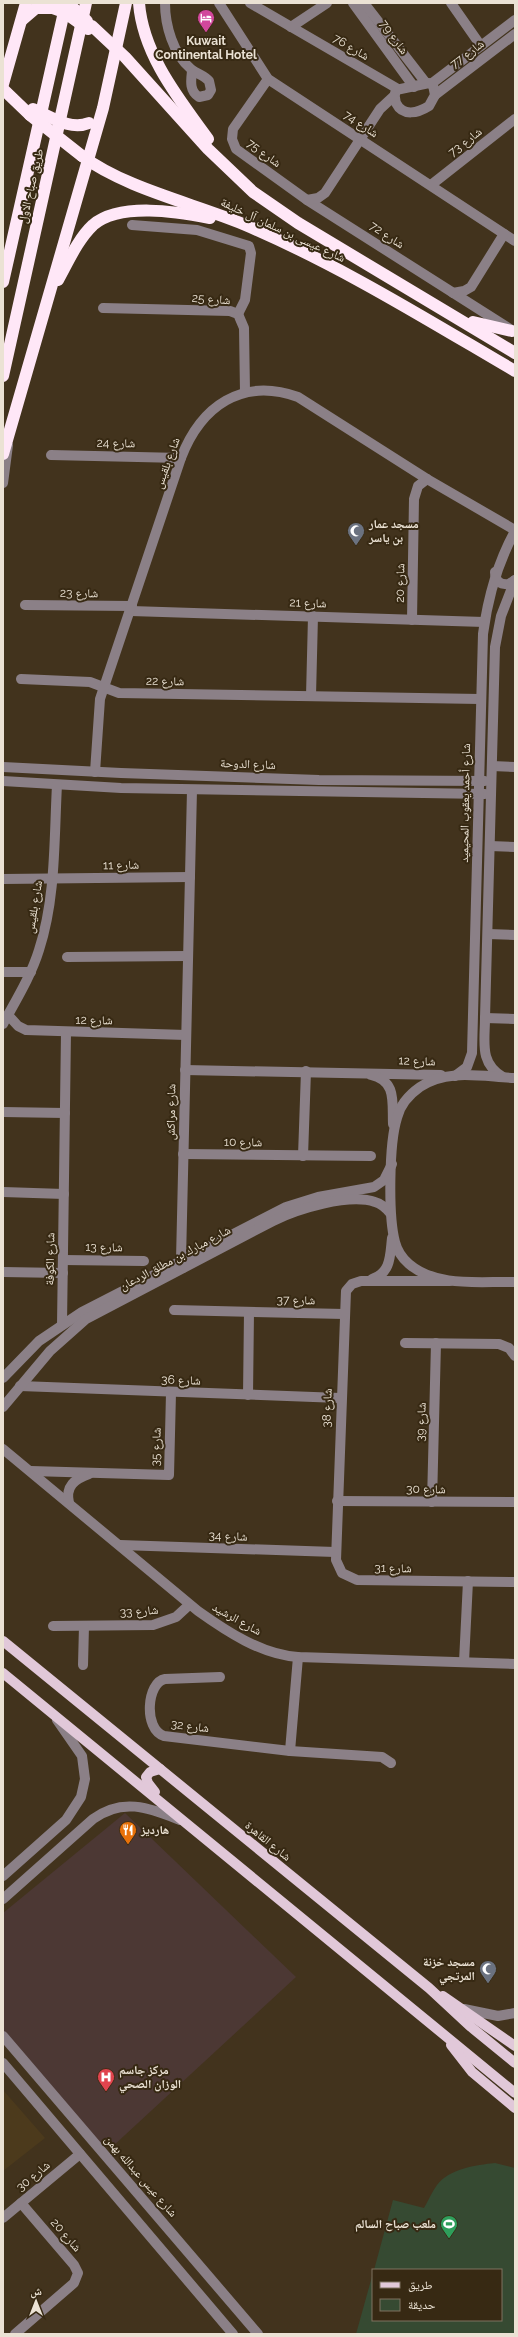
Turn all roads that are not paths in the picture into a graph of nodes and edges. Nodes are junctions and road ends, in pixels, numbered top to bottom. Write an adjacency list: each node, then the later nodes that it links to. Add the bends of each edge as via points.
1 (26, 3): 14 (highway)
2 (67, 3): 16 (highway, bridge); 42 (highway, طريق صباح الاول)
3 (86, 3): 53 (highway, طريق صباح الاول)
4 (126, 3): 19 (highway)
5 (139, 3): 33 (highway, via 143,25 154,54 171,87)
6 (165, 3): 20 (street, via 171,36 185,64)
7 (219, 3): 21 (street, شارع 74)
8 (250, 3): 15 (street, شارع 76)
9 (327, 3): 15 (street)
10 (353, 3): 24 (street, شارع 79)
11 (364, 3): 23 (street, شارع 79)
12 (451, 3): 18 (street, شارع 77)
13 (515, 20): 18 (street, شارع 77)
14 (20, 22): 16 (highway, bridge, via 36,8 53,8); 22 (highway)
15 (291, 27): 26 (street, شارع 76)
16 (90, 28): 19 (highway, شارع عيسى بن سلمان آل خليفة)
17 (515, 34): 27 (street, شارع 77)
18 (481, 46): 23 (street, شارع 77)
19 (117, 49): 28 (highway); 33 (highway, شارع عيسى بن سلمان آل خليفة)
20 (192, 71)
21 (268, 79): 31 (street, شارع 74); 36 (street, شارع 75, via 233,129 232,143 238,152)
22 (3, 84)
23 (429, 84): 24 (street, شارع 77); 27 (street, شارع 79)
24 (414, 87): 26 (street, شارع 77)
25 (3, 89): 29 (highway)
26 (396, 92): 27 (street, شارع 77, via 400,108 410,113 429,106); 31 (street, via 383,105)
27 (435, 95)
28 (103, 108): 29 (highway, bridge, via 89,123 79,126); 32 (highway)
29 (32, 112): 32 (highway, شارع عيسى بن سلمان آل خليفة, bridge)
30 (515, 119): 34 (street, شارع 73)
31 (360, 139): 34 (street, شارع 74); 35 (street)
32 (85, 158): 38 (highway, شارع عيسى بن سلمان آل خليفة, via 154,191); 45 (highway)
33 (228, 168): 49 (highway, شارع عيسى بن سلمان آل خليفة, via 253,192 276,208)
34 (431, 185): 40 (street, شارع 74)
35 (325, 193): 36 (street, via 318,198); 37 (street)
36 (307, 200): 37 (street, شارع 72)
37 (327, 212): 44 (street, شارع 72)
38 (243, 224): 45 (highway, via 177,213 128,210 110,216 93,225 80,242); 52 (highway, شارع عيسى بن سلمان آل خليفة, via 332,266)
39 (132, 225): 48 (street, via 197,230 249,246 251,253 245,300)
40 (504, 234): 41 (street, شارع 74); 43 (street)
41 (515, 241)
42 (3, 282)
43 (471, 287): 44 (street); 46 (street)
44 (453, 292): 46 (street, شارع 72)
45 (48, 297): 55 (highway)
46 (472, 305): 50 (street, شارع 72)
47 (103, 308): 48 (street, شارع 25, via 230,311)
48 (238, 314): 54 (street, شارع 25, via 244,328)
49 (454, 316): 50 (highway, via 489,327); 51 (highway, شارع عيسى بن سلمان آل خليفة)
50 (514, 331)
51 (515, 353)
52 (515, 371)
53 (3, 376)
54 (245, 392): 58 (street, شارع بلقيس, via 206,415 190,435); 59 (street, شارع بلقيس, via 270,390 298,397)
55 (10, 433): 56 (highway); 60 (street)
56 (3, 454)
57 (51, 455): 58 (street, شارع 24)
58 (181, 458): 65 (street, شارع بلقيس)
59 (427, 479): 61 (street, شارع بلقيس); 67 (street, شارع 20, via 418,486 414,496)
60 (3, 483)
61 (515, 531): 62 (street, شارع أحمد يعقوب المحيميد)
62 (495, 572): 63 (street, via 497,580 503,584); 68 (street, شارع أحمد يعقوب المحيميد)
63 (515, 580): 73 (street, via 501,616 495,647)
64 (24, 605): 65 (street, شارع 23)
65 (132, 608): 66 (street, شارع 21); 70 (street, شارع بلقيس)
66 (314, 616): 67 (street, شارع 21); 71 (street)
67 (412, 620): 68 (street, شارع 21)
68 (484, 622): 72 (street, شارع أحمد يعقوب المحيميد)
69 (21, 679): 70 (street, شارع 22, via 86,681)
70 (104, 688): 71 (street, شارع 22, via 119,693); 76 (street, شارع بلقيس, via 98,715)
71 (311, 696): 72 (street, شارع 22)
72 (480, 699): 79 (street, شارع أحمد يعقوب المحيميد)
73 (492, 766): 75 (street); 80 (street)
74 (4, 767): 76 (street, شارع الدوحة)
75 (515, 767)
76 (95, 772): 77 (street, شارع الدوحة)
77 (121, 773): 79 (street, شارع الدوحة, via 319,780); 82 (street, via 126,781)
78 (3, 781): 81 (street)
79 (478, 781): 80 (street, شارع الدوحة); 84 (street, شارع أحمد يعقوب المحيميد)
80 (491, 781): 85 (street)
81 (56, 785): 82 (street); 90 (street, شارع بلقيس)
82 (121, 788): 83 (street)
83 (192, 790): 84 (street); 88 (street, شارع مراكش)
84 (478, 794): 85 (street); 106 (street, شارع أحمد يعقوب المحيميد, via 472,1053 467,1067)
85 (491, 794): 86 (street)
86 (490, 846): 87 (street); 91 (street)
87 (515, 847)
88 (190, 877): 90 (street, شارع 11); 93 (street, شارع مراكش)
89 (3, 879): 90 (street, شارع 11)
90 (51, 879): 96 (street, شارع بلقيس, via 43,935)
91 (488, 934): 92 (street); 98 (street)
92 (515, 935)
93 (188, 956): 94 (street); 102 (street, شارع مراكش)
94 (67, 957)
95 (3, 972): 96 (street)
96 (31, 972): 97 (street, شارع بلقيس)
97 (8, 1015): 100 (street, شارع بلقيس); 101 (street, شارع 12, via 24,1030)
98 (485, 1018): 99 (street); 107 (street, via 486,1060 491,1069)
99 (515, 1019)
100 (3, 1024)
101 (66, 1032): 102 (street, شارع 12); 110 (street, شارع الكوفة)
102 (186, 1035): 103 (street, شارع مراكش)
103 (185, 1070): 104 (street, شارع 12); 112 (street, شارع مراكش)
104 (306, 1071): 105 (street, شارع 12); 113 (street)
105 (360, 1072): 106 (street, شارع 12); 111 (street, شارع 12, via 380,1077 389,1086)
106 (452, 1075): 107 (street, شارع 12); 111 (street, via 431,1081 412,1094 398,1113)
107 (503, 1077): 108 (street, شارع 12)
108 (515, 1078)
109 (3, 1112): 110 (street)
110 (65, 1113): 117 (street, شارع الكوفة)
111 (393, 1135): 115 (street)
112 (183, 1154): 113 (street, شارع 10); 122 (street, شارع مراكش)
113 (303, 1156): 114 (street, شارع 10)
114 (371, 1156)
115 (392, 1164): 118 (street); 122 (street, شارع مبارك بن مطلق الردعان, via 384,1180 374,1186 318,1197 286,1207)
116 (3, 1192): 117 (street)
117 (64, 1194): 120 (street, شارع الكوفة)
118 (390, 1213): 119 (street); 122 (street, شارع مبارك بن مطلق الردعان, via 379,1203 359,1200 308,1208 280,1218)
119 (393, 1232): 125 (street, شارع 38, via 387,1270 383,1275); 126 (street, via 398,1251 410,1265 430,1276)
120 (63, 1260): 121 (street, شارع 13); 124 (street, شارع الكوفة)
121 (144, 1261)
122 (182, 1264): 131 (street, شارع مبارك بن مطلق الردعان, via 93,1306); 135 (street, شارع مبارك بن مطلق الردعان, via 86,1319)
123 (3, 1272): 124 (street)
124 (63, 1274): 131 (street, شارع الكوفة)
125 (368, 1281): 126 (street, شارع 38); 130 (street, شارع 38, via 356,1282 347,1288)
126 (450, 1281): 127 (street)
127 (515, 1282)
128 (174, 1310): 129 (street, شارع 37)
129 (249, 1312): 130 (street, شارع 37); 140 (street)
130 (344, 1314): 141 (street, شارع 38)
131 (62, 1325): 132 (street, شارع مبارك بن مطلق الردعان)
132 (39, 1341): 135 (street, via 45,1343); 137 (street, شارع مبارك بن مطلق الردعان)
133 (405, 1343): 134 (street)
134 (436, 1343): 136 (street, via 499,1344 509,1348); 148 (street, شارع 39)
135 (50, 1351): 138 (street, شارع مبارك بن مطلق الردعان)
136 (515, 1356)
137 (3, 1378)
138 (20, 1386): 139 (street, شارع 36); 142 (street, شارع مبارك بن مطلق الردعان)
139 (171, 1393): 140 (street, شارع 36); 145 (street, شارع 35, via 168,1475)
140 (248, 1395): 141 (street, شارع 36)
141 (340, 1398): 146 (street, شارع 38)
142 (3, 1407)
143 (3, 1449): 144 (street, شارع الرشيد)
144 (31, 1471): 145 (street, شارع 35); 147 (street, شارع الرشيد)
145 (93, 1473): 147 (street, شارع 35, via 72,1484 68,1492)
146 (337, 1501): 148 (street, شارع 30); 151 (street, شارع 38)
147 (69, 1502): 150 (street, شارع الرشيد)
148 (432, 1502): 149 (street, شارع 30)
149 (515, 1502)
150 (120, 1545): 151 (street, شارع 34); 154 (street, شارع الرشيد)
151 (335, 1552): 152 (street, شارع 31, via 340,1570 354,1580)
152 (468, 1582): 153 (street, شارع 31); 159 (street)
153 (515, 1582)
154 (190, 1605): 156 (street, شارع 33, via 176,1617 162,1624); 158 (street, شارع الرشيد, via 237,1636 266,1649)
155 (53, 1626): 156 (street, شارع 33)
156 (84, 1626): 161 (street)
157 (3, 1641): 167 (main road, شارع القاهرة)
158 (298, 1657): 159 (street, شارع الرشيد); 165 (street)
159 (464, 1662): 160 (street, شارع الرشيد)
160 (515, 1664)
161 (83, 1665)
162 (3, 1673): 164 (main road)
163 (220, 1677): 165 (street, شارع 32, via 158,1681 153,1687 150,1719 154,1730 164,1736)
164 (55, 1717): 168 (main road); 170 (street, via 82,1756 85,1771 84,1788 72,1813)
165 (290, 1751): 166 (street, شارع 32, via 382,1757)
166 (391, 1762)
167 (160, 1769): 168 (main road, via 150,1772 146,1777); 174 (main road, شارع القاهرة)
168 (158, 1800): 169 (main road)
169 (187, 1823): 172 (street, via 148,1807 115,1807 93,1819); 178 (main road)
170 (19, 1863): 171 (street); 172 (street, via 27,1867)
171 (3, 1876)
172 (30, 1876): 173 (street)
173 (3, 1899)
174 (429, 1988): 175 (main road); 180 (main road, شارع القاهرة, via 471,2027)
175 (464, 2009): 176 (street, via 493,2016); 179 (main road)
176 (515, 2013)
177 (3, 2036): 189 (street, شارع عيس عبدالله بهمن)
178 (449, 2040): 182 (main road); 183 (main road, via 465,2065)
179 (515, 2046)
180 (515, 2062)
181 (3, 2063): 184 (street)
182 (515, 2093)
183 (515, 2108)
184 (80, 2154): 185 (street, شارع 30); 188 (street)
185 (21, 2203): 186 (street, شارع 30); 187 (street, شارع 20, via 78,2273 74,2283)
186 (3, 2218)
187 (15, 2334)
188 (233, 2334)
189 (258, 2334)

